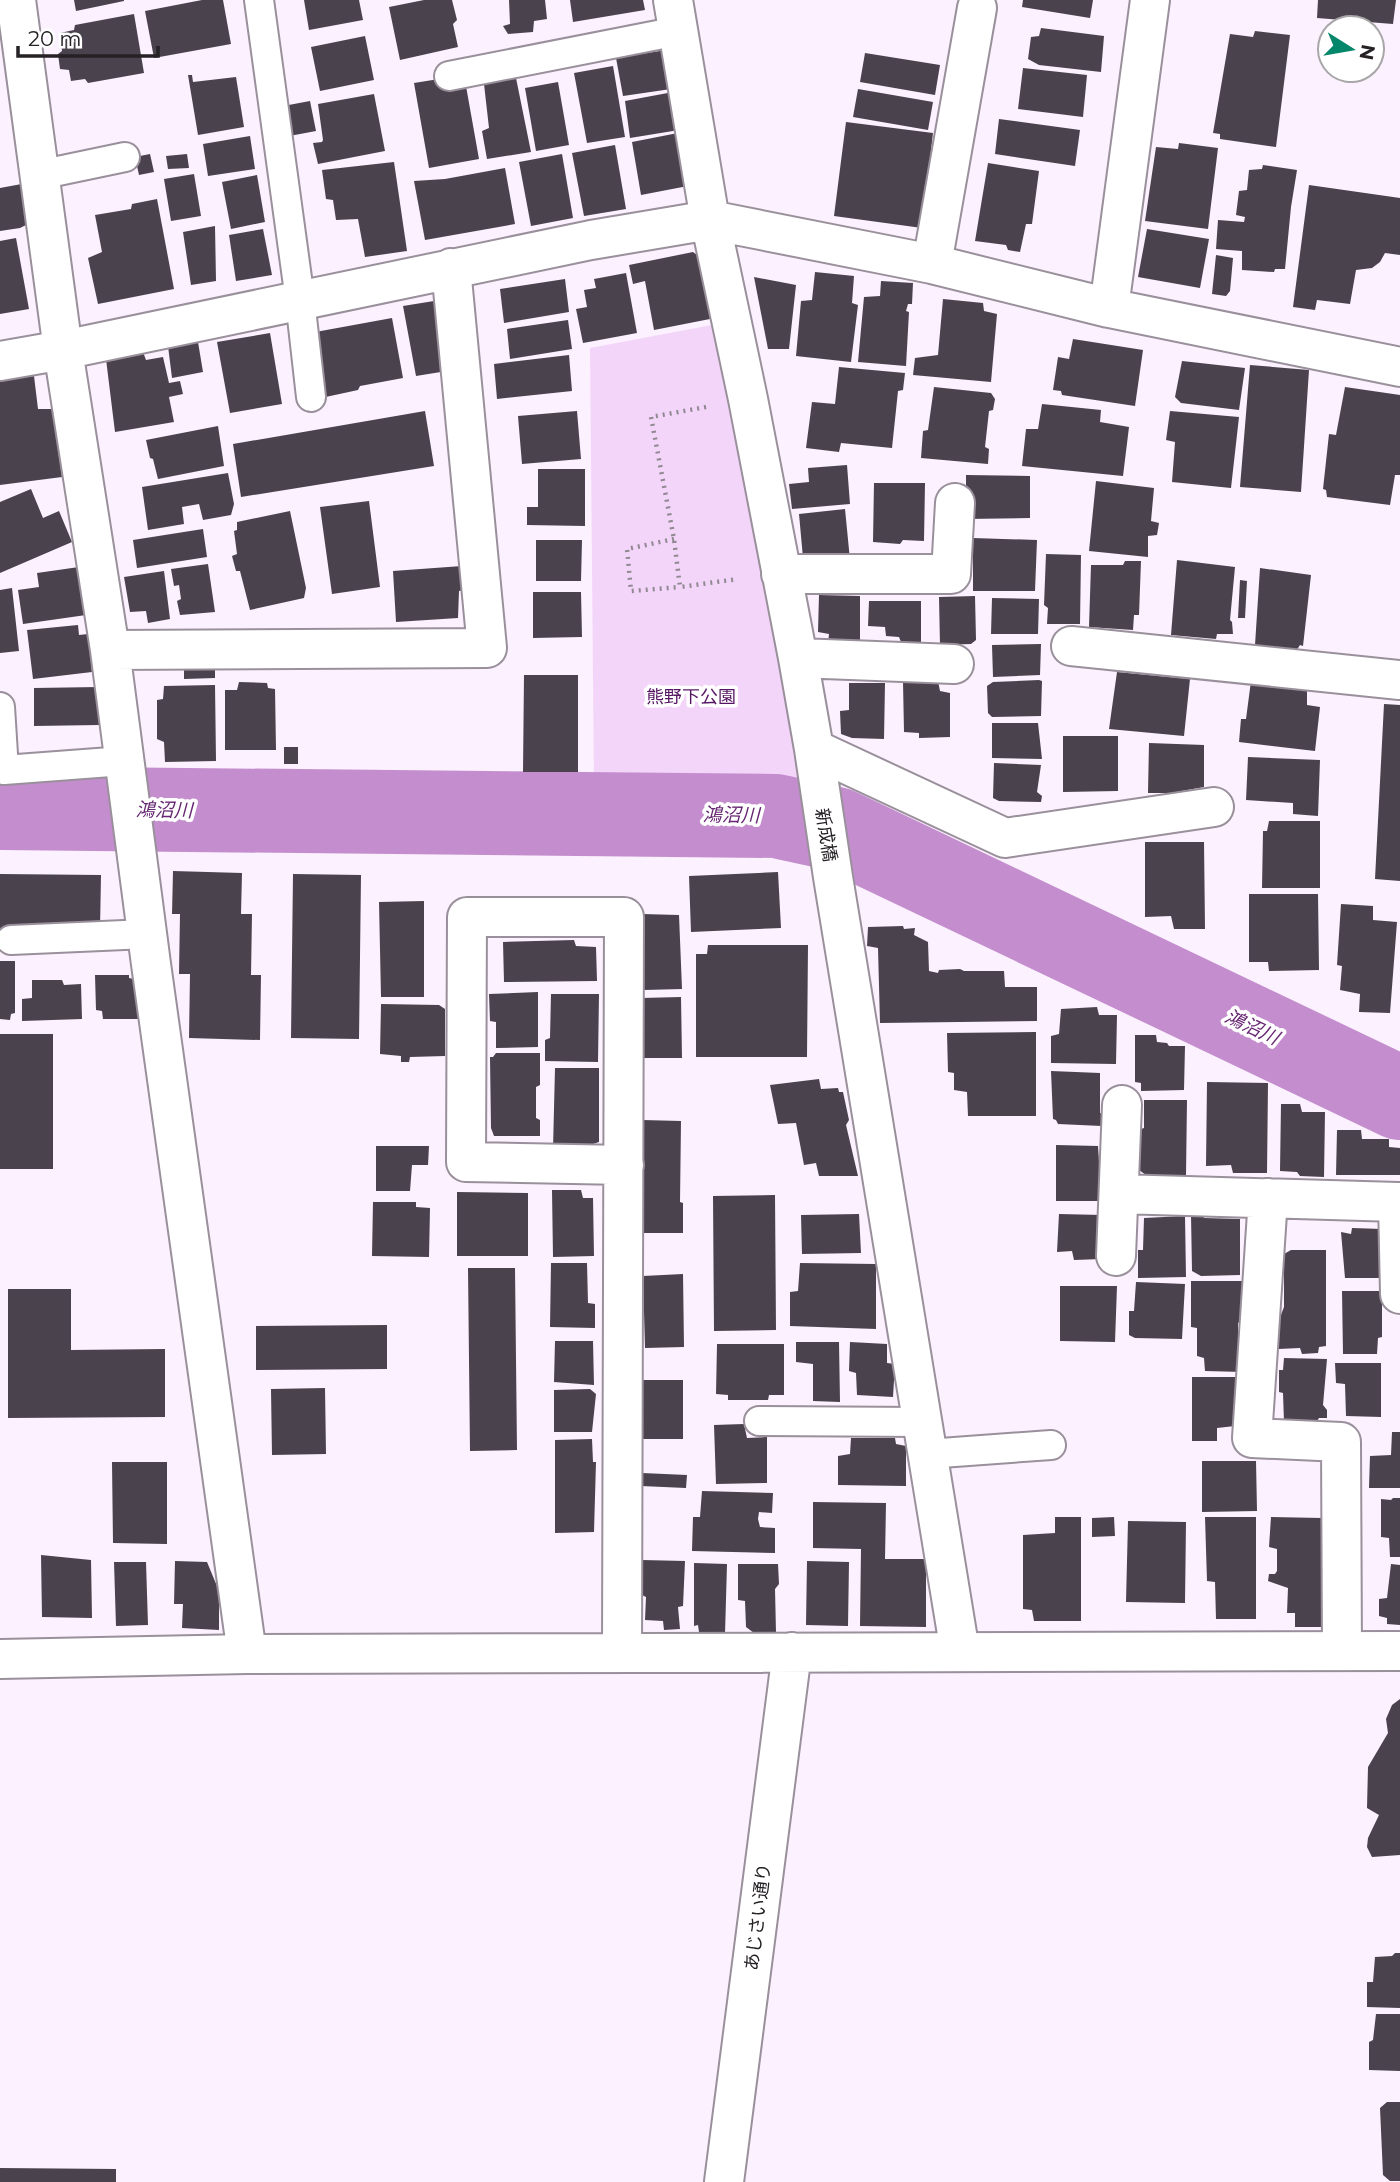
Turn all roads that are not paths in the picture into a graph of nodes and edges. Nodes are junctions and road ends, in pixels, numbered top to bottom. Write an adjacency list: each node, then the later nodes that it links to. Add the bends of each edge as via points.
1 (16, 0): 8 (street)
2 (259, 0): 12 (lane)
3 (1150, 0): 13 (street)
4 (977, 8): 10 (street)
5 (676, 15): 6 (lane); 9 (street, 新成橋)
6 (449, 76)
7 (125, 157): 8 (lane)
8 (39, 175): 14 (street)
9 (710, 220): 10 (street); 11 (street); 19 (street, 新成橋)
10 (932, 264): 13 (street)
11 (451, 268): 12 (street); 21 (street, via 488,648)
12 (300, 300): 14 (street); 17 (lane)
13 (1109, 308): 16 (street)
14 (64, 350): 15 (street); 21 (street)
15 (0, 361)
16 (1400, 367)
17 (311, 397)
18 (955, 503): 19 (street, via 951,574)
19 (781, 574): 22 (street, 新成橋)
20 (1071, 646): 24 (street)
21 (110, 650): 27 (street)
22 (798, 658): 23 (street); 26 (street, 新成橋)
23 (954, 664)
24 (1400, 680)
25 (0, 707): 27 (lane, via 4,770)
26 (814, 749): 28 (street, via 1005,838); 38 (street, 新成橋)
27 (127, 777): 29 (street)
28 (1214, 807)
29 (147, 934): 30 (lane); 45 (street)
30 (11, 940)
31 (1122, 1105): 33 (street)
32 (624, 1165): 32 (street, via 624,917 467,917 466,1162); 44 (street)
33 (1119, 1194): 34 (street); 35 (street)
34 (1268, 1198): 36 (street, via 1398,1202); 40 (street, via 1252,1438 1341,1443)
35 (1116, 1256)
36 (1400, 1294)
37 (759, 1421): 38 (lane)
38 (925, 1438): 39 (lane); 43 (street, 新成橋)
39 (1051, 1445)
40 (1342, 1651): 41 (street); 43 (street)
41 (1400, 1651)
42 (792, 1652): 43 (street); 44 (street); 47 (street, あじさい通り)
43 (960, 1652)
44 (622, 1653): 45 (street)
45 (247, 1654): 46 (street)
46 (0, 1659)
47 (724, 2182)

